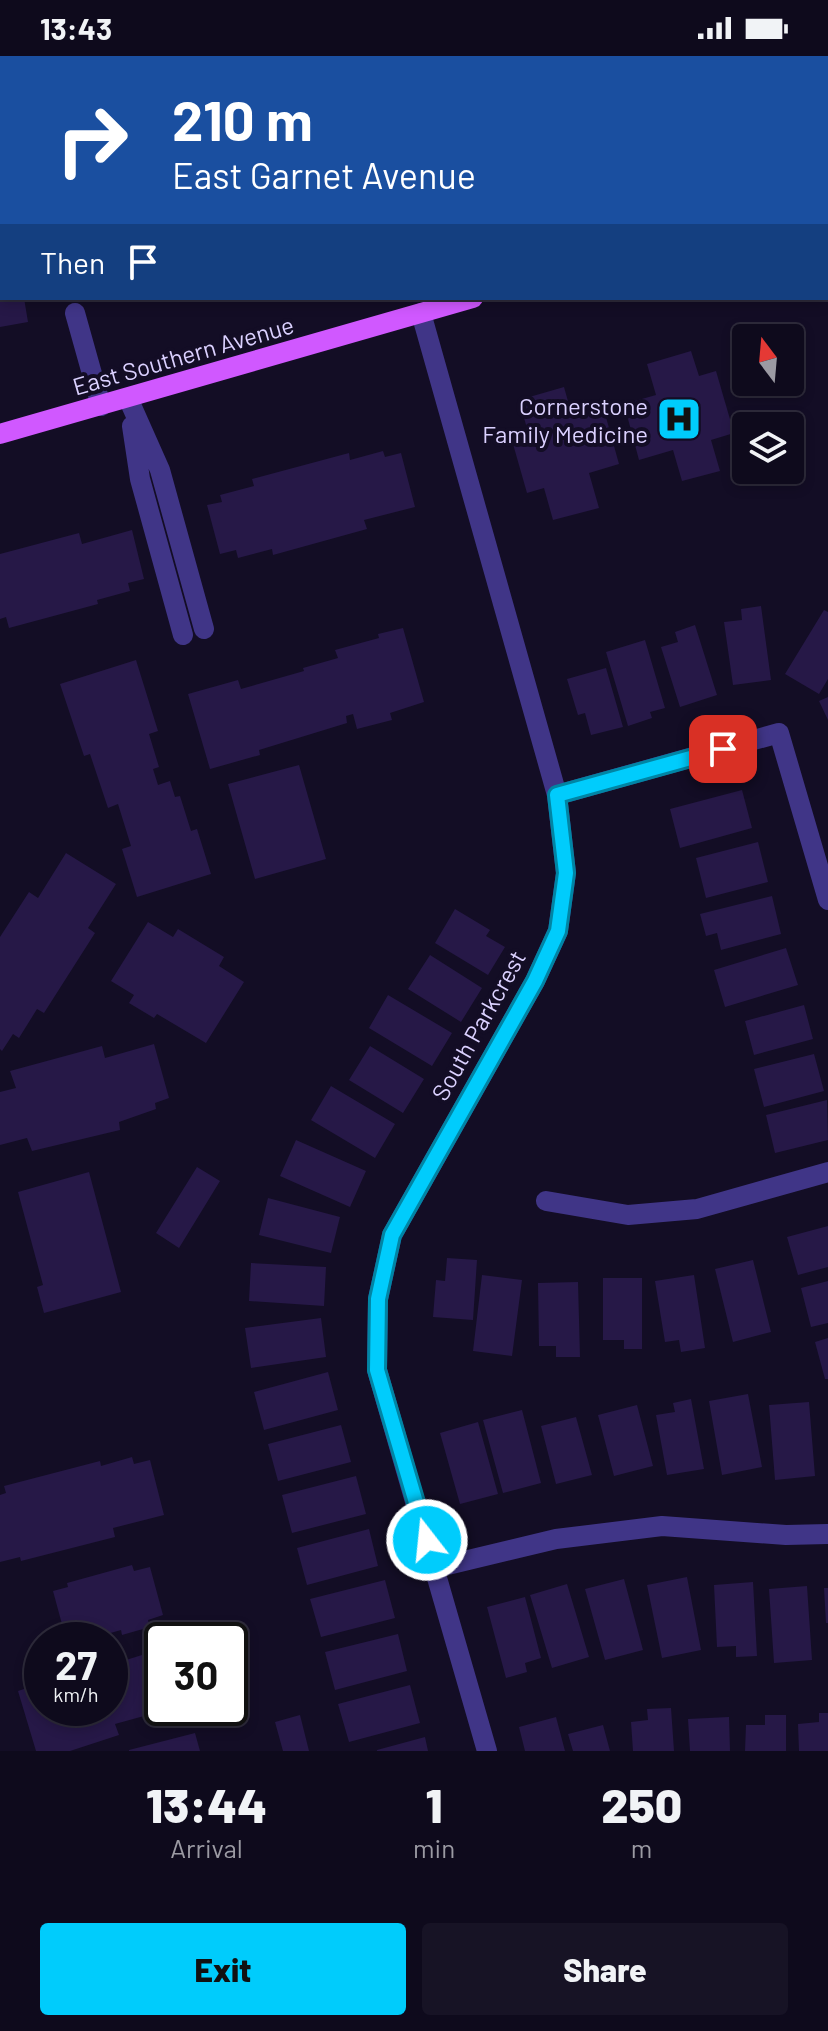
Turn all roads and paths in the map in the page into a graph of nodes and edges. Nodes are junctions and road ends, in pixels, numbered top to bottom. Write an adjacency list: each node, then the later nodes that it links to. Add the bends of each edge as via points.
1 (466, 300): 3 (main road, East Southern Avenue)
2 (75, 313): 5 (street)
3 (421, 313): 4 (main road, East Southern Avenue); 9 (street, South Parkcrest)
4 (128, 398): 5 (main road, East Southern Avenue); 7 (street, via 160,470); 8 (street, via 140,479)
5 (101, 406): 6 (main road, East Southern Avenue)
6 (0, 434)
7 (204, 629)
8 (183, 635)
9 (557, 795): 10 (street, via 779,733); 14 (street, South Parkcrest, via 566,873 558,931 392,1235 378,1299 377,1370)
10 (828, 900)
11 (828, 1172): 12 (street, via 697,1209 628,1215)
12 (546, 1201)
13 (828, 1534): 14 (street, via 662,1526 556,1539)
14 (435, 1568): 15 (street, South Parkcrest)
15 (487, 1751)

